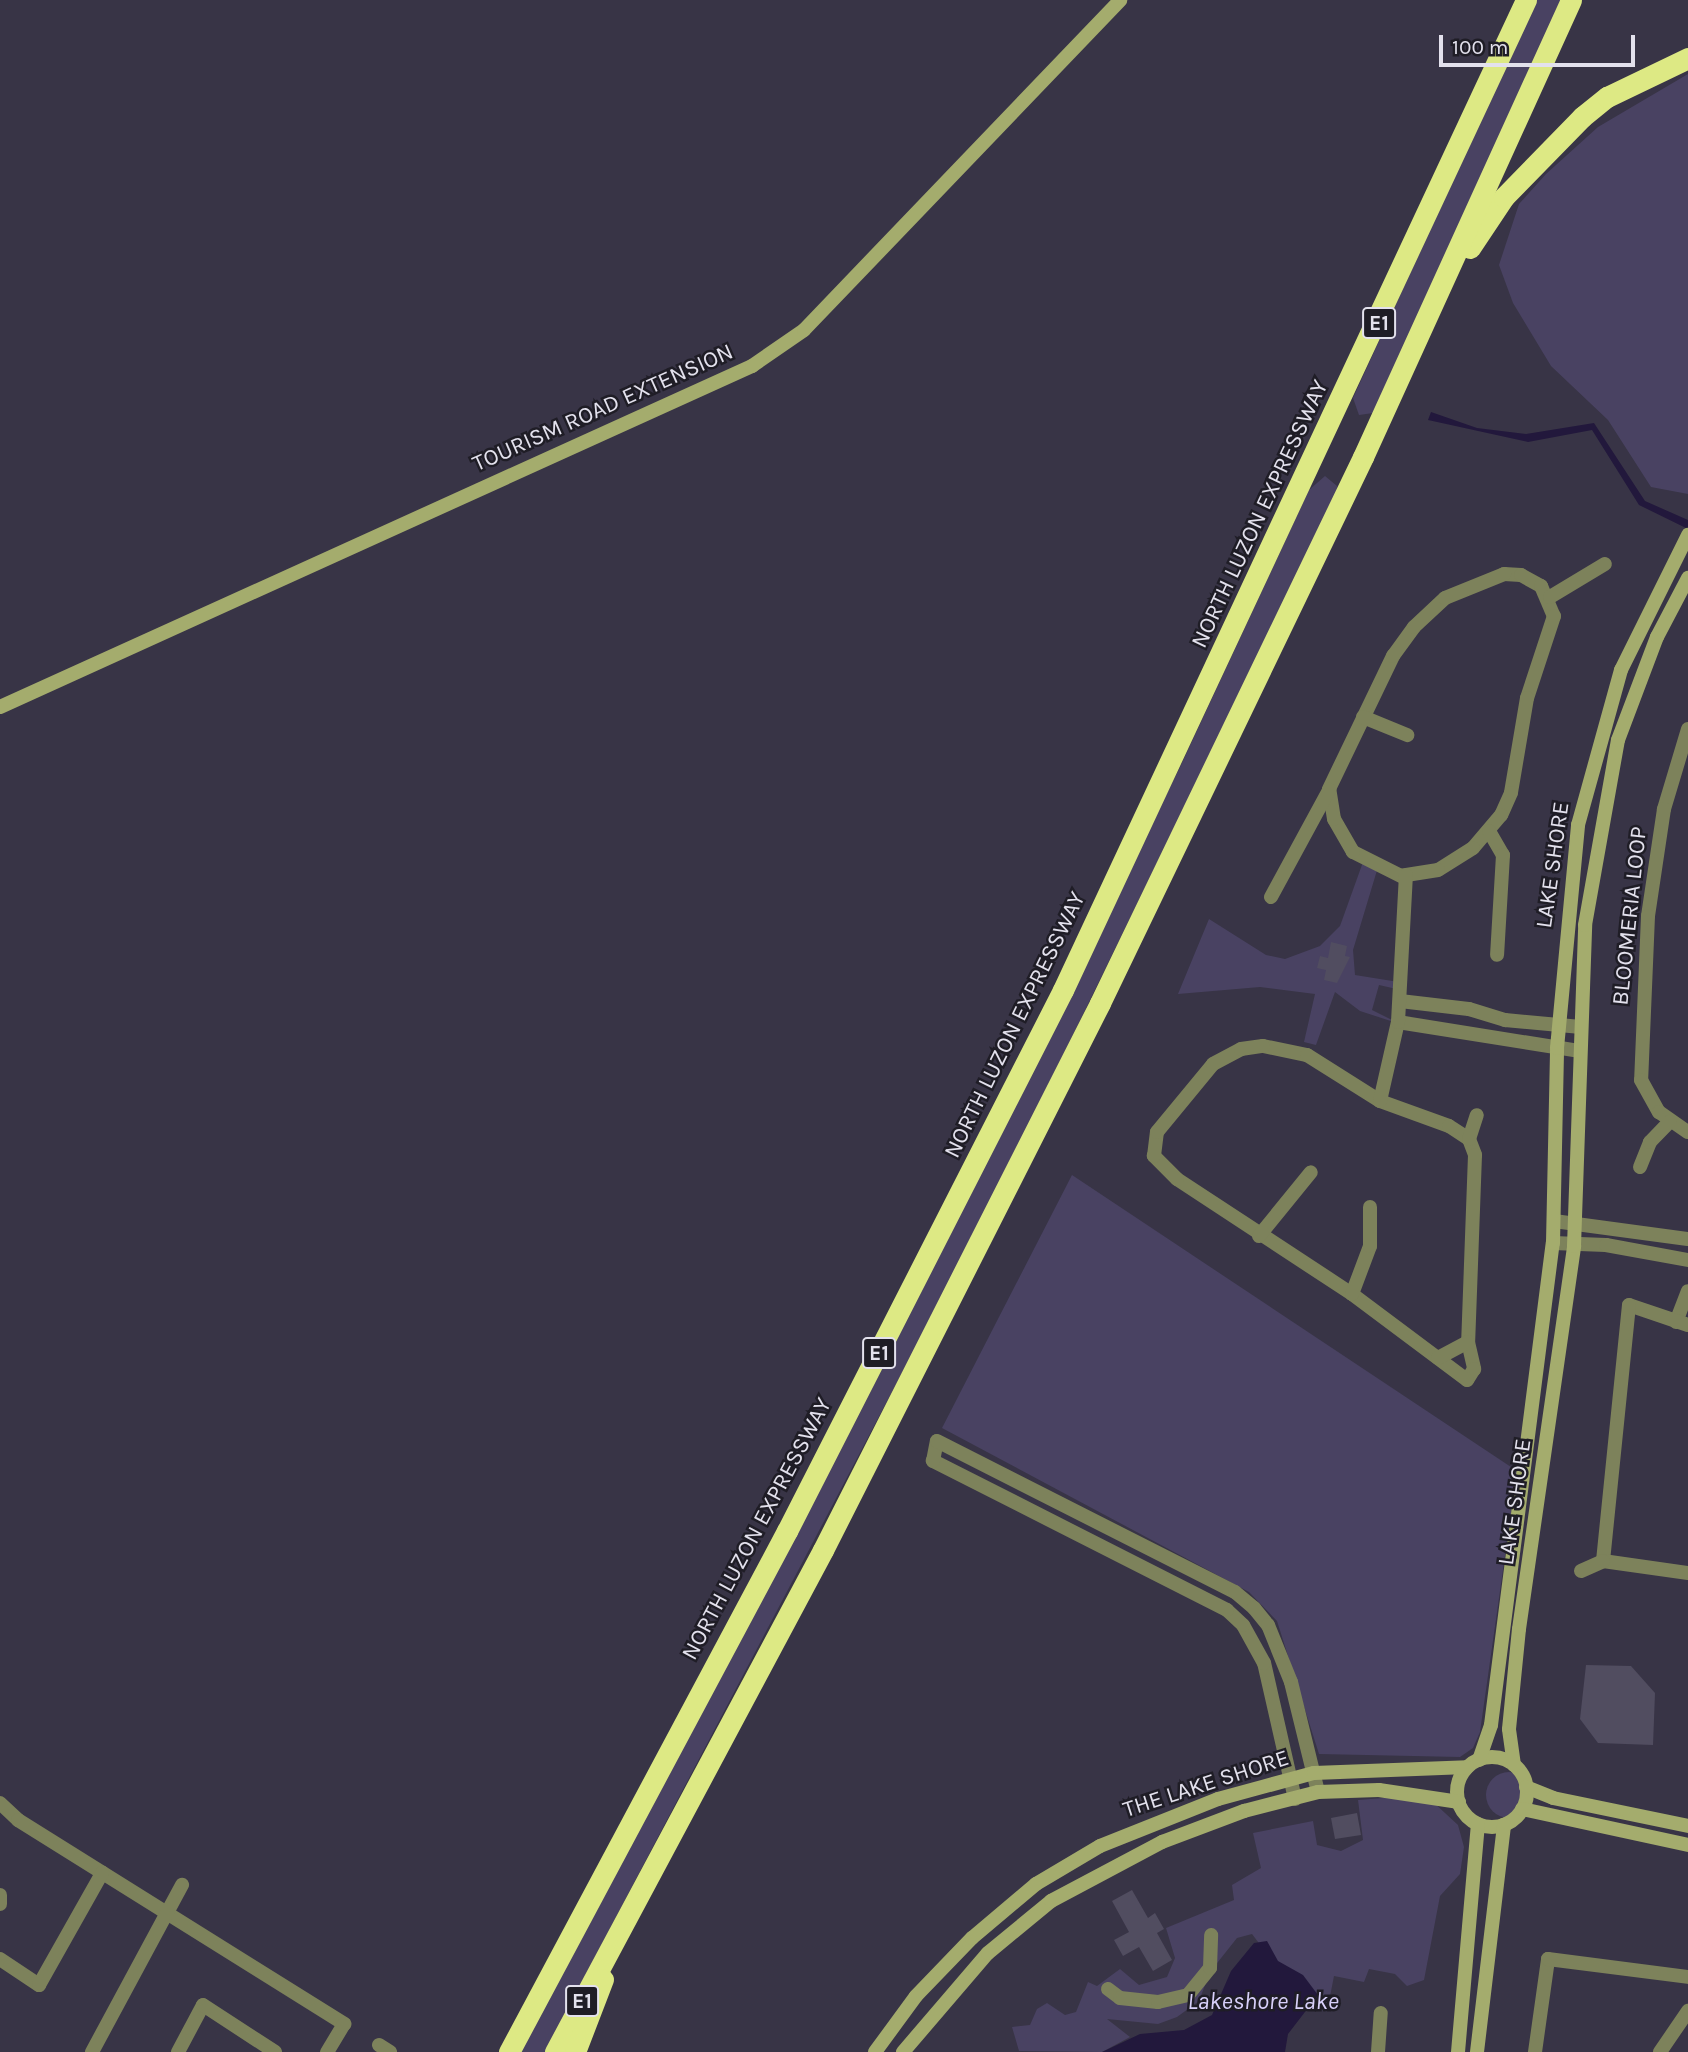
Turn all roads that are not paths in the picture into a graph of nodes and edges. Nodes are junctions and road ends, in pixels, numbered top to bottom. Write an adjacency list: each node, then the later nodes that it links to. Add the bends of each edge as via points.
1 (1119, 0): 10 (street, TOURISM ROAD EXTENSION, via 804,330 752,366)
2 (1526, 0): 87 (highway, NORTH LUZON EXPRESSWAY / E1, via 1063,990 787,1531)
3 (1570, 0): 5 (highway, E1)
4 (1688, 58): 5 (highway, via 1607,97 1548,147 1504,197)
5 (1427, 318): 75 (highway, E1, via 1094,1015 823,1550)
6 (1686, 538): 22 (street, LAKE SHORE, via 1621,670 1581,812 1566,920)
7 (1605, 564): 9 (street)
8 (1688, 578): 23 (street, LAKE SHORE, via 1657,637 1618,740 1585,925)
9 (1550, 597): 11 (street, via 1531,579 1504,574 1445,598 1393,656); 15 (street, via 1554,626 1527,698 1511,793)
10 (0, 707)
11 (1363, 717): 13 (street); 14 (street)
12 (1688, 729): 29 (street, BLOOMERIA LOOP, via 1664,809 1648,916 1642,1006 1641,1080)
13 (1407, 735)
14 (1329, 789): 16 (street, via 1334,819 1353,852); 17 (street)
15 (1489, 831): 16 (street, via 1438,870); 18 (street, via 1503,855)
16 (1406, 875): 19 (street)
17 (1271, 897)
18 (1497, 955)
19 (1400, 1001): 20 (street, via 1468,1009); 21 (street)
20 (1505, 1020): 22 (street); 24 (street)
21 (1398, 1022): 24 (street); 27 (street)
22 (1560, 1027): 23 (street); 25 (street, LAKE SHORE)
23 (1581, 1027): 26 (street, LAKE SHORE)
24 (1502, 1036): 25 (street)
25 (1557, 1048): 26 (street); 35 (street, LAKE SHORE)
26 (1579, 1051): 36 (street, LAKE SHORE)
27 (1380, 1101): 31 (street, via 1449,1126); 37 (street, via 1307,1055 1263,1046 1225,1055 1195,1082 1157,1132 1154,1156 1164,1170)
28 (1477, 1115): 31 (street)
29 (1669, 1122): 30 (street, BLOOMERIA LOOP); 32 (street, via 1650,1142)
30 (1688, 1132)
31 (1469, 1139): 45 (street, via 1475,1156)
32 (1640, 1167)
33 (1311, 1172): 37 (street)
34 (1370, 1207): 43 (street, via 1370,1246)
35 (1554, 1221): 36 (street); 39 (street, LAKE SHORE)
36 (1576, 1223): 38 (street); 40 (street, LAKE SHORE)
37 (1259, 1236): 43 (street)
38 (1688, 1239)
39 (1553, 1243): 40 (street); 52 (street, LAKE SHORE, via 1492,1725)
40 (1574, 1246): 41 (street, via 1606,1245); 53 (street, LAKE SHORE, via 1519,1629 1509,1729)
41 (1688, 1259)
42 (1688, 1291): 44 (street)
43 (1352, 1294): 46 (street)
44 (1682, 1324): 47 (street, via 1629,1305)
45 (1468, 1342): 46 (street); 46 (street, via 1474,1369 1467,1380)
46 (1438, 1358)
47 (1603, 1561): 48 (street); 49 (street)
48 (1581, 1571)
49 (1688, 1573)
50 (1235, 1592): 51 (street); 51 (street, via 937,1441 933,1461); 54 (street, via 1268,1625 1280,1649)
51 (1227, 1610): 55 (street, via 1243,1625 1264,1663)
52 (1473, 1763): 53 (street, via 1497,1758); 54 (street, THE LAKE SHORE); 60 (street, via 1459,1780)
53 (1514, 1765): 56 (street)
54 (1314, 1773): 55 (street, THE LAKE SHORE); 57 (street)
55 (1283, 1781): 58 (street); 59 (street); 67 (street, THE LAKE SHORE, via 1171,1815)
56 (1526, 1787): 62 (street); 65 (street, via 1553,1798)
57 (1318, 1792): 58 (street, THE LAKE SHORE); 60 (street, THE LAKE SHORE, via 1379,1790)
58 (1296, 1799): 59 (street, THE LAKE SHORE)
59 (1280, 1801): 68 (street, THE LAKE SHORE, via 1209,1823)
60 (1459, 1802): 63 (street)
61 (0, 1803): 69 (street)
62 (1522, 1809): 64 (street); 66 (street)
63 (1478, 1824): 64 (street); 78 (street)
64 (1504, 1825): 80 (street)
65 (1688, 1826)
66 (1688, 1845)
67 (1100, 1846): 68 (street); 90 (street, THE LAKE SHORE, via 1036,1884 972,1938 916,1996)
68 (1112, 1867): 91 (street, THE LAKE SHORE, via 1051,1902 988,1953)
69 (102, 1873): 73 (street); 76 (street, via 39,1985)
70 (182, 1885): 73 (street)
71 (0, 1895): 72 (street)
72 (0, 1904)
73 (166, 1914): 83 (street); 86 (street, via 344,2024)
74 (1211, 1935): 79 (street, via 1210,1968 1188,1995 1157,2003 1121,1998)
75 (610, 1949): 88 (highway, E1); 89 (highway, via 597,2004)
76 (0, 1959)
77 (1688, 1977): 95 (street, via 1548,1959)
78 (1464, 1986): 80 (street); 93 (street)
79 (1108, 1989)
80 (1482, 1989): 94 (street)
81 (1688, 2011): 96 (street)
82 (1381, 2013): 92 (street)
83 (92, 2052)
84 (178, 2052): 85 (street, via 203,2005)
85 (275, 2052)
86 (327, 2052)
87 (509, 2052)
88 (555, 2052)
89 (575, 2052)
90 (875, 2052)
91 (903, 2052)
92 (1378, 2052)
93 (1458, 2052)
94 (1477, 2052)
95 (1535, 2052)
96 (1660, 2052)

